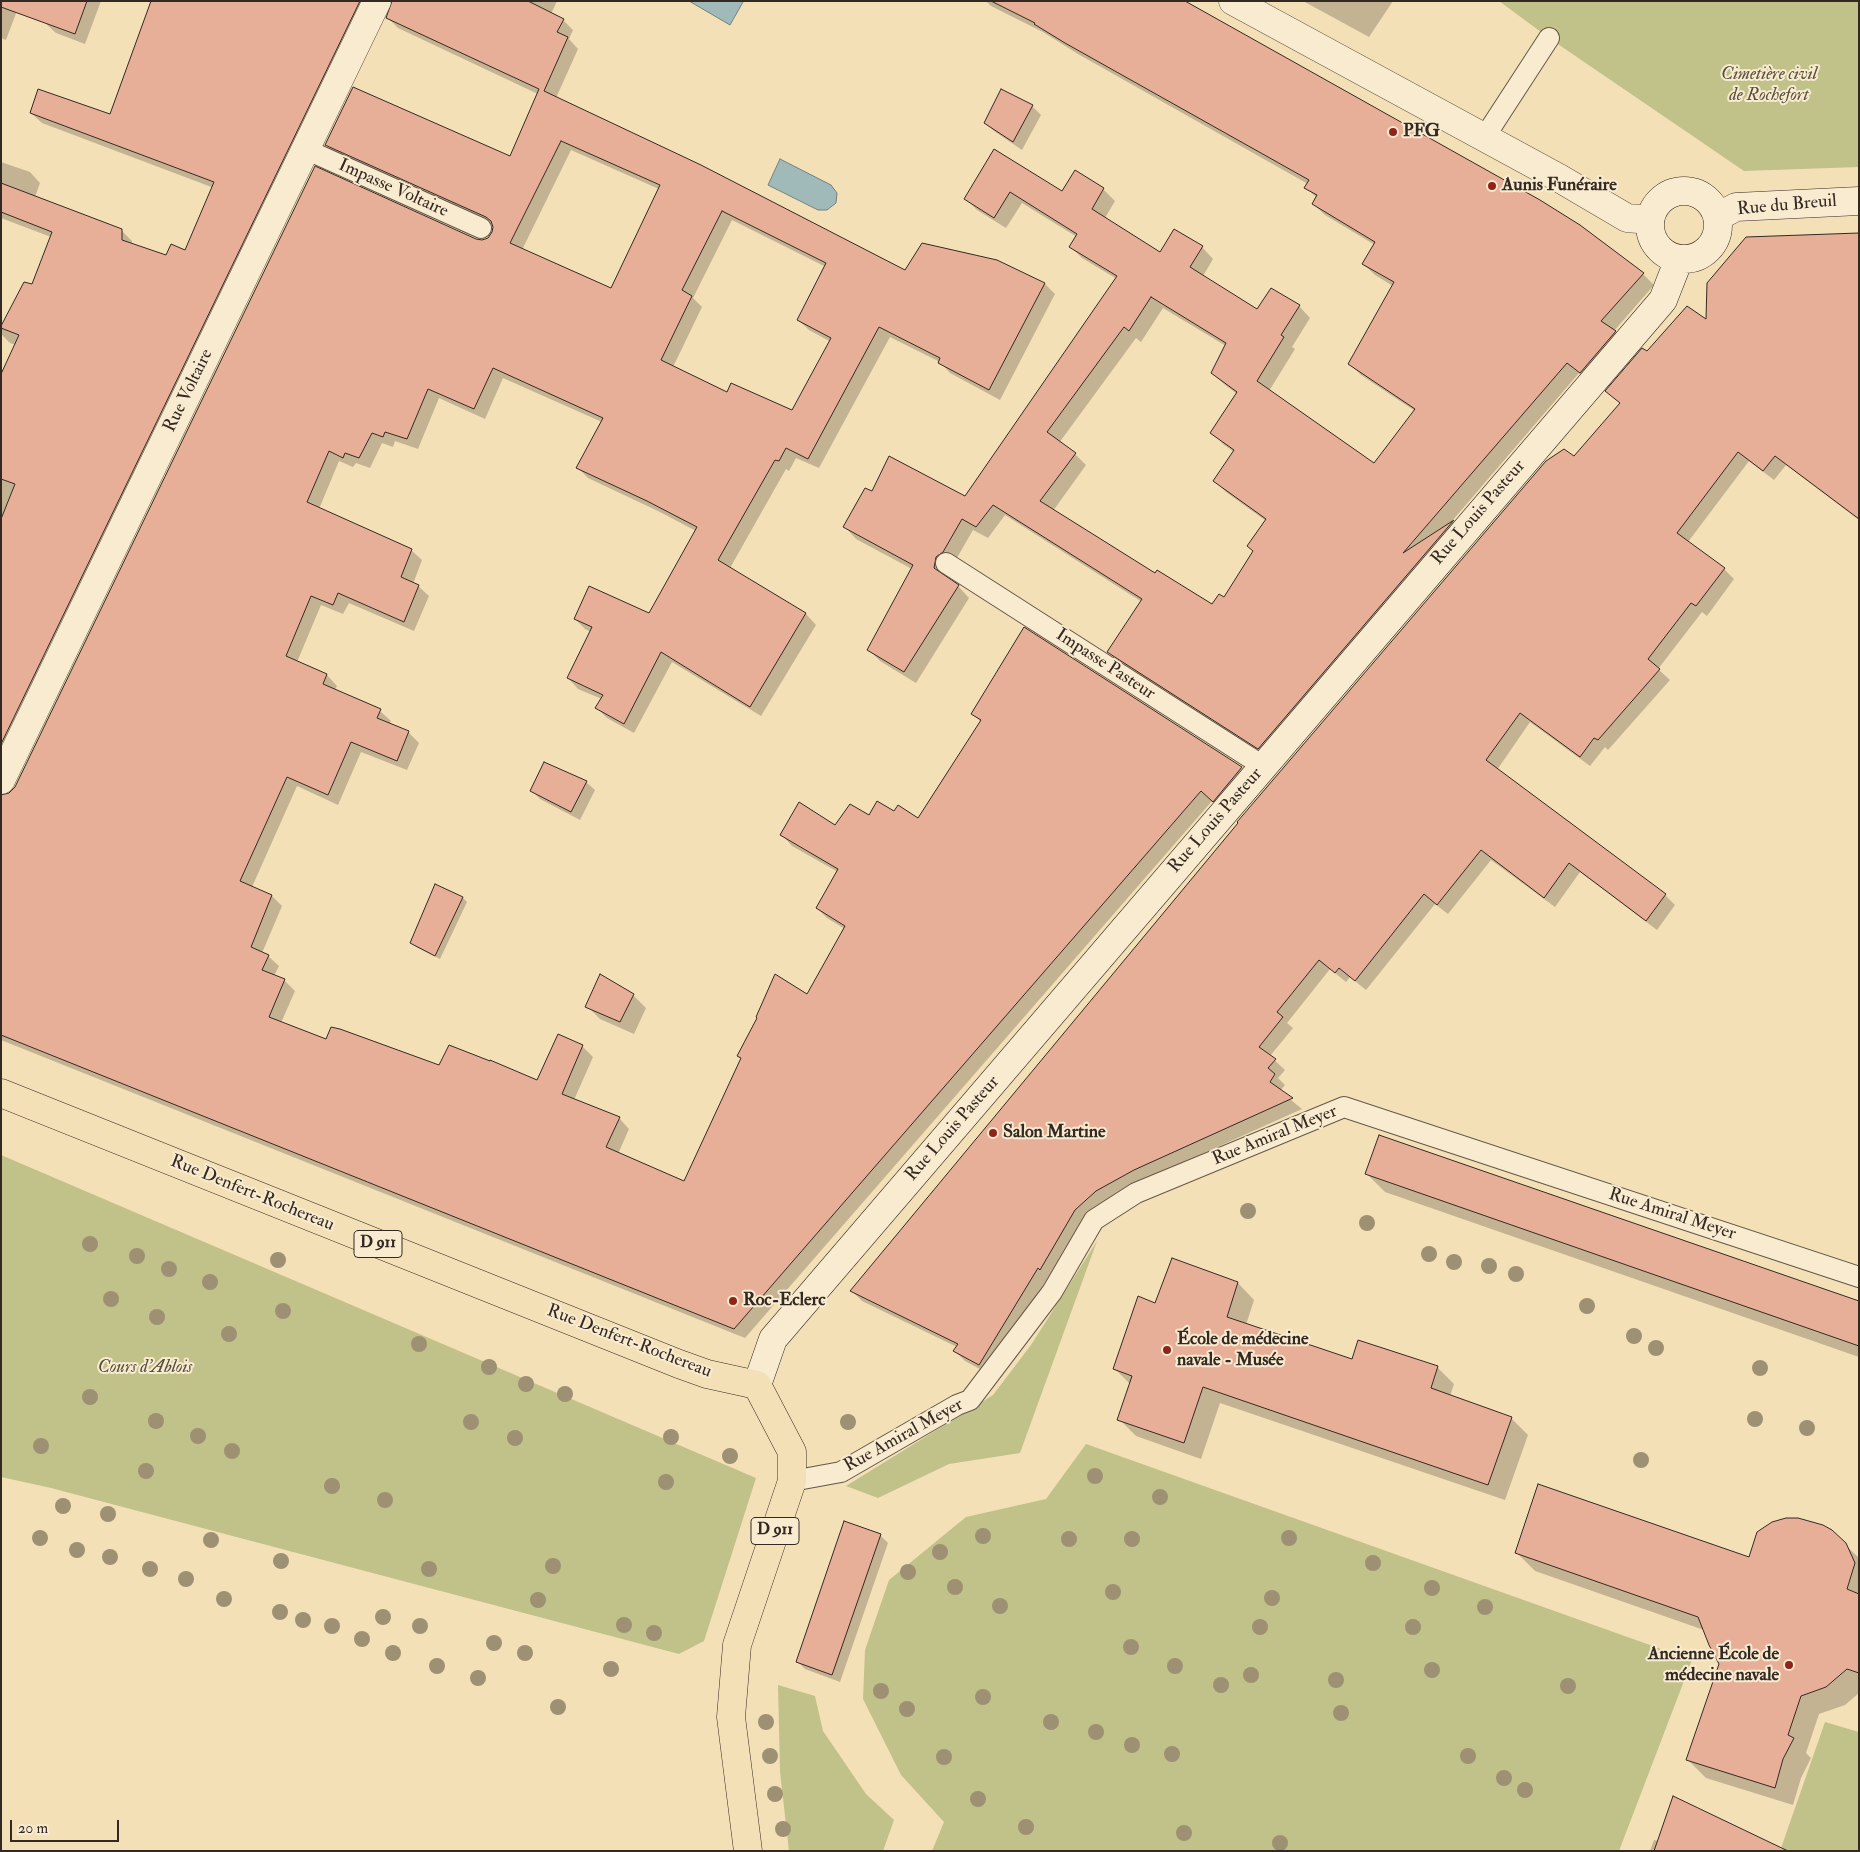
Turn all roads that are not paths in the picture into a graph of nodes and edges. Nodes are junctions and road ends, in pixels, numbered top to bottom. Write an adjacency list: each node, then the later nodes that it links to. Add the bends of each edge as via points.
1 (377, 1): 5 (street, Rue Voltaire)
2 (1233, 1): 4 (street)
3 (1549, 38): 4 (lane)
4 (1484, 138): 8 (street, via 1627,218)
5 (305, 149): 9 (lane, Impasse Voltaire); 13 (street, Rue Voltaire)
6 (1859, 201): 7 (street, Rue du Breuil, via 1736,207)
7 (1717, 217): 8 (street, via 1711,204 1689,191 1663,198 1654,207); 10 (street, via 1714,243 1692,258)
8 (1650, 220): 10 (street, via 1650,233 1657,245 1666,254)
9 (481, 228)
10 (1679, 259): 12 (street, Rue Louis Pasteur, via 1663,300)
11 (946, 563): 12 (lane, Impasse Pasteur)
12 (1263, 766): 16 (street, Rue Louis Pasteur, via 773,1339)
13 (1, 780)
14 (1, 1093): 16 (main road, Rue Denfert-Rochereau / D 911, via 686,1366)
15 (1859, 1277): 17 (lane, Rue Amiral Meyer, via 1344,1107 1136,1194 1094,1220 1052,1292 970,1400 841,1472)
16 (757, 1385): 17 (main road, D 911, via 792,1452)
17 (792, 1481): 18 (main road, D 911, via 737,1645 731,1717)
18 (748, 1851)

